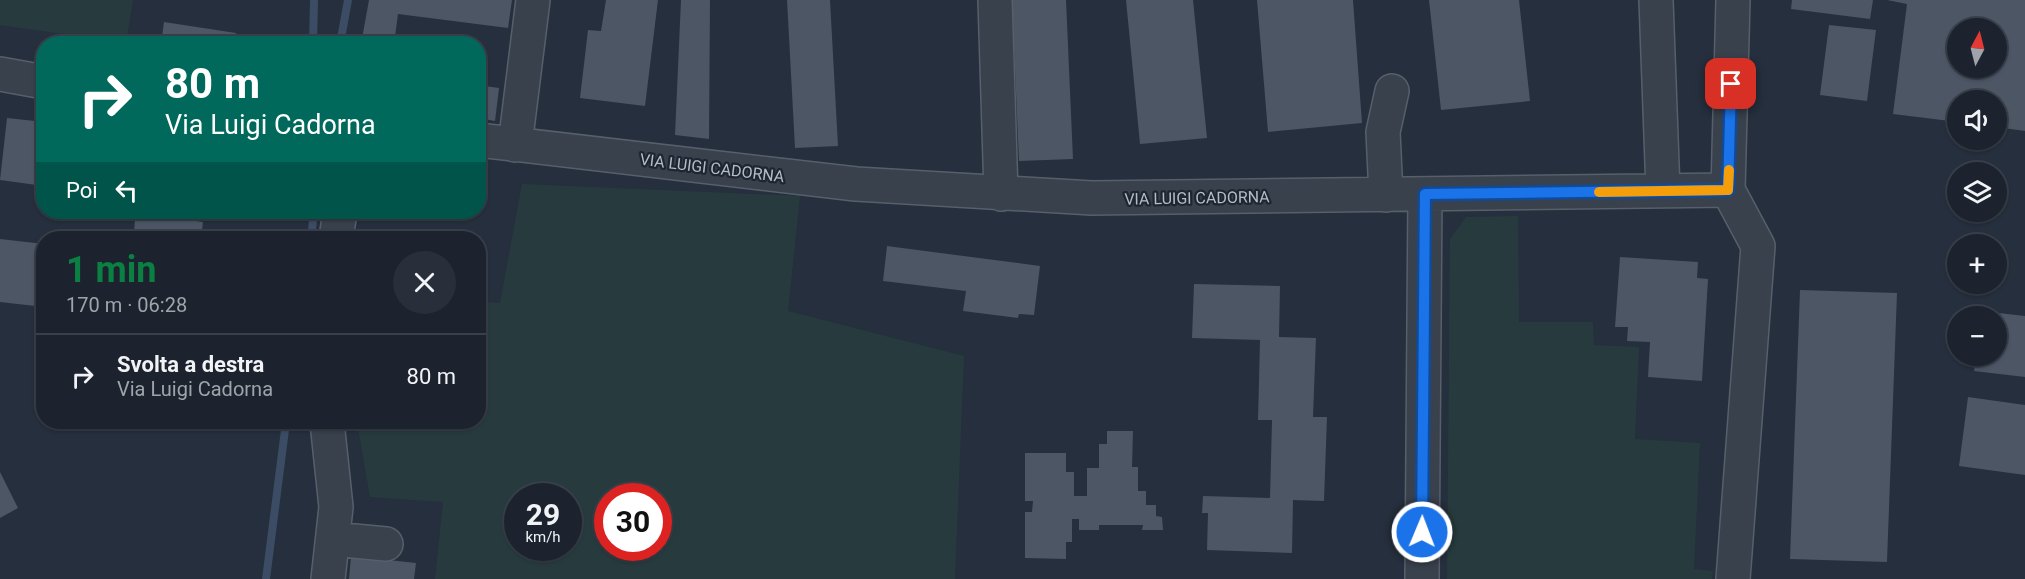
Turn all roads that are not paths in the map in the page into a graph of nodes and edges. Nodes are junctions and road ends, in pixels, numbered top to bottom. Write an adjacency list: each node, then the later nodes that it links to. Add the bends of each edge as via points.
1 (533, 0): 9 (street)
2 (994, 0): 12 (street)
3 (1656, 0): 11 (street)
4 (1733, 0): 10 (street)
5 (0, 74): 6 (street)
6 (36, 81)
7 (1392, 91): 14 (street, via 1383,132)
8 (486, 141): 9 (street, VIA LUIGI CADORNA)
9 (515, 145): 12 (street, VIA LUIGI CADORNA, via 856,184)
10 (1728, 190): 11 (street, VIA LUIGI CADORNA); 20 (street, via 1758,246)
11 (1663, 191): 13 (street, VIA LUIGI CADORNA)
12 (1001, 194): 14 (street, VIA LUIGI CADORNA, via 1126,199)
13 (1425, 194): 14 (street, VIA LUIGI CADORNA); 19 (street)
14 (1386, 195)
15 (328, 429): 16 (street, via 336,507)
16 (333, 539): 17 (street); 18 (street)
17 (386, 544)
18 (328, 579)
19 (1422, 579)
20 (1733, 579)

